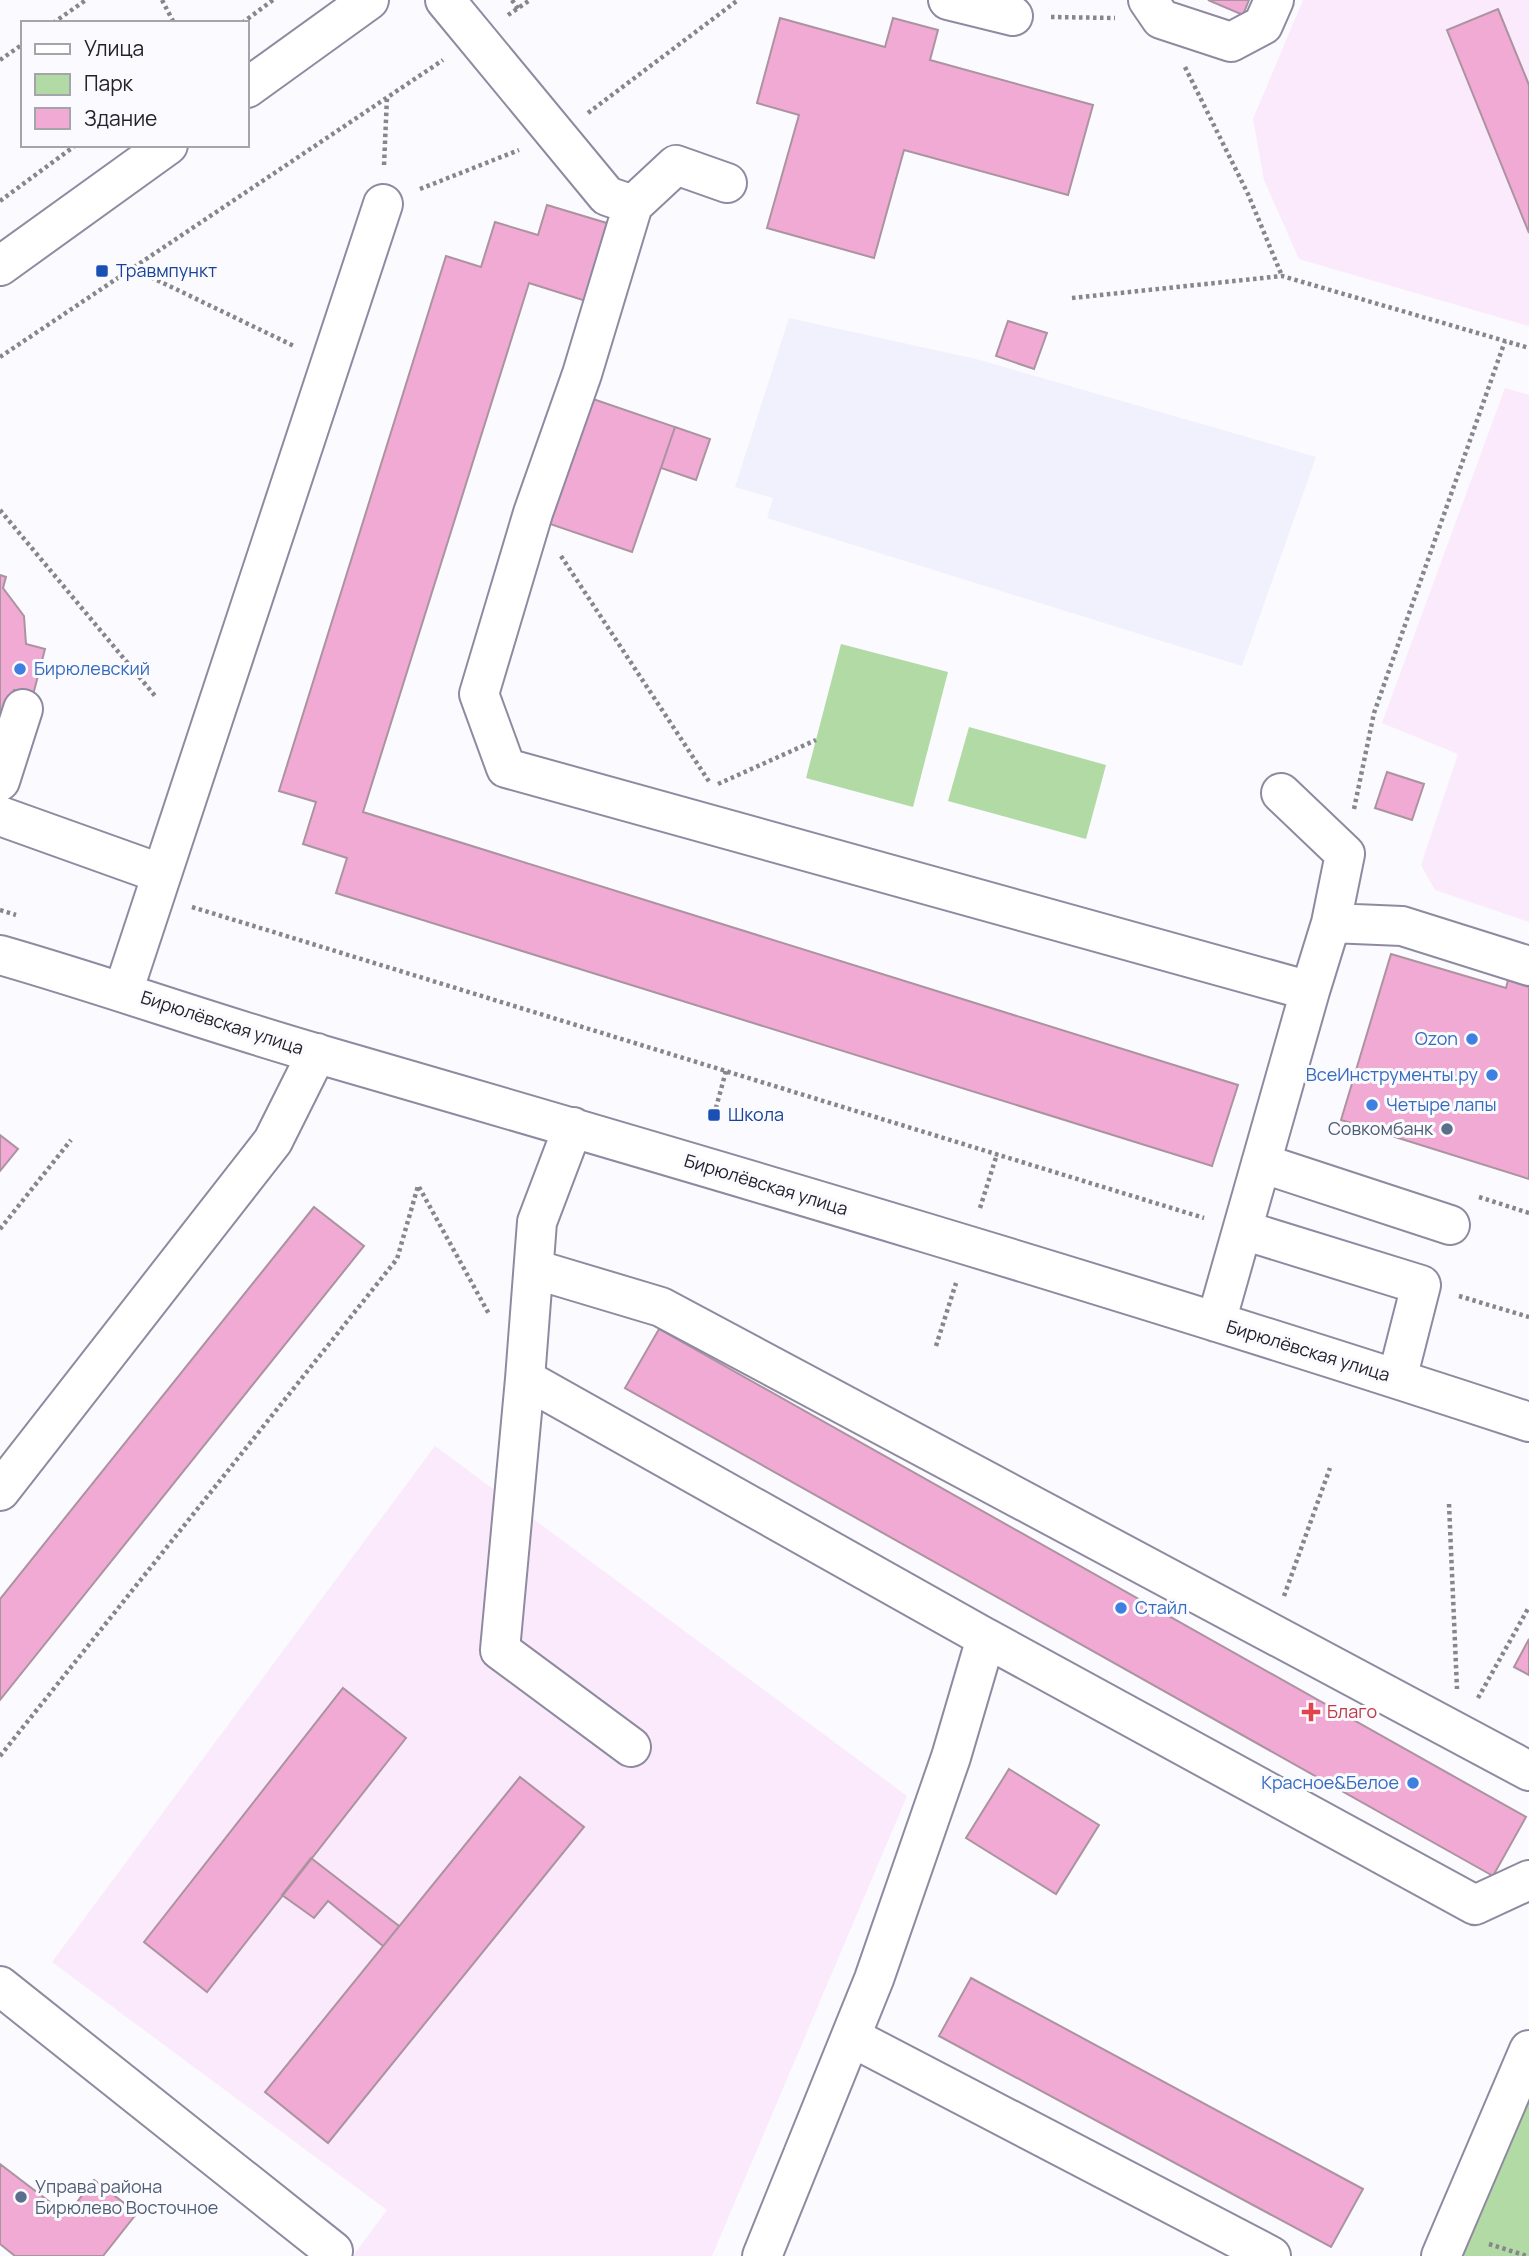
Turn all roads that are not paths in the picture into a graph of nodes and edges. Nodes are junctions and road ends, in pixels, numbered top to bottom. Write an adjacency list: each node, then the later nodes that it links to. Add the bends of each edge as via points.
1 (369, 0): 7 (street)
2 (445, 0): 11 (street, via 607,196)
3 (948, 0): 6 (street)
4 (1275, 0): 5 (street, via 1263,25 1231,42)
5 (1155, 9)
6 (1013, 16)
7 (248, 87)
8 (165, 147): 12 (street)
9 (727, 183): 11 (street, via 676,165)
10 (383, 204): 17 (street)
11 (633, 205): 21 (street, via 479,694 506,768)
12 (0, 266)
13 (23, 709): 14 (street)
14 (0, 781)
15 (1281, 793): 18 (street, via 1345,854)
16 (0, 816): 17 (street)
17 (158, 885): 22 (street)
18 (1331, 923): 19 (street, via 1402,926); 21 (street)
19 (1529, 967)
20 (7, 968): 22 (street, Бирюлёвская улица)
21 (1310, 991): 25 (street)
22 (123, 992): 23 (street, Бирюлёвская улица)
23 (317, 1053): 24 (street, Бирюлёвская улица); 33 (street, via 273,1141)
24 (573, 1127): 28 (street, via 537,1222); 29 (street, Бирюлёвская улица)
25 (1261, 1163): 26 (street); 27 (street)
26 (1450, 1225)
27 (1243, 1230): 29 (street); 30 (street, via 1421,1285)
28 (534, 1269): 31 (street); 36 (street, via 660,1307)
29 (1216, 1322): 30 (street, Бирюлёвская улица)
30 (1397, 1378): 32 (street, Бирюлёвская улица)
31 (525, 1380): 34 (street); 35 (street, via 500,1650)
32 (1529, 1422)
33 (0, 1491)
34 (986, 1638): 37 (street, via 1475,1905); 39 (street, via 951,1757)
35 (631, 1747)
36 (1529, 1771)
37 (1529, 1880)
38 (0, 1986): 41 (street)
39 (851, 2037): 42 (street); 43 (street)
40 (1529, 2050): 44 (street)
41 (333, 2251)
42 (762, 2256)
43 (1272, 2256)
44 (1441, 2256)

